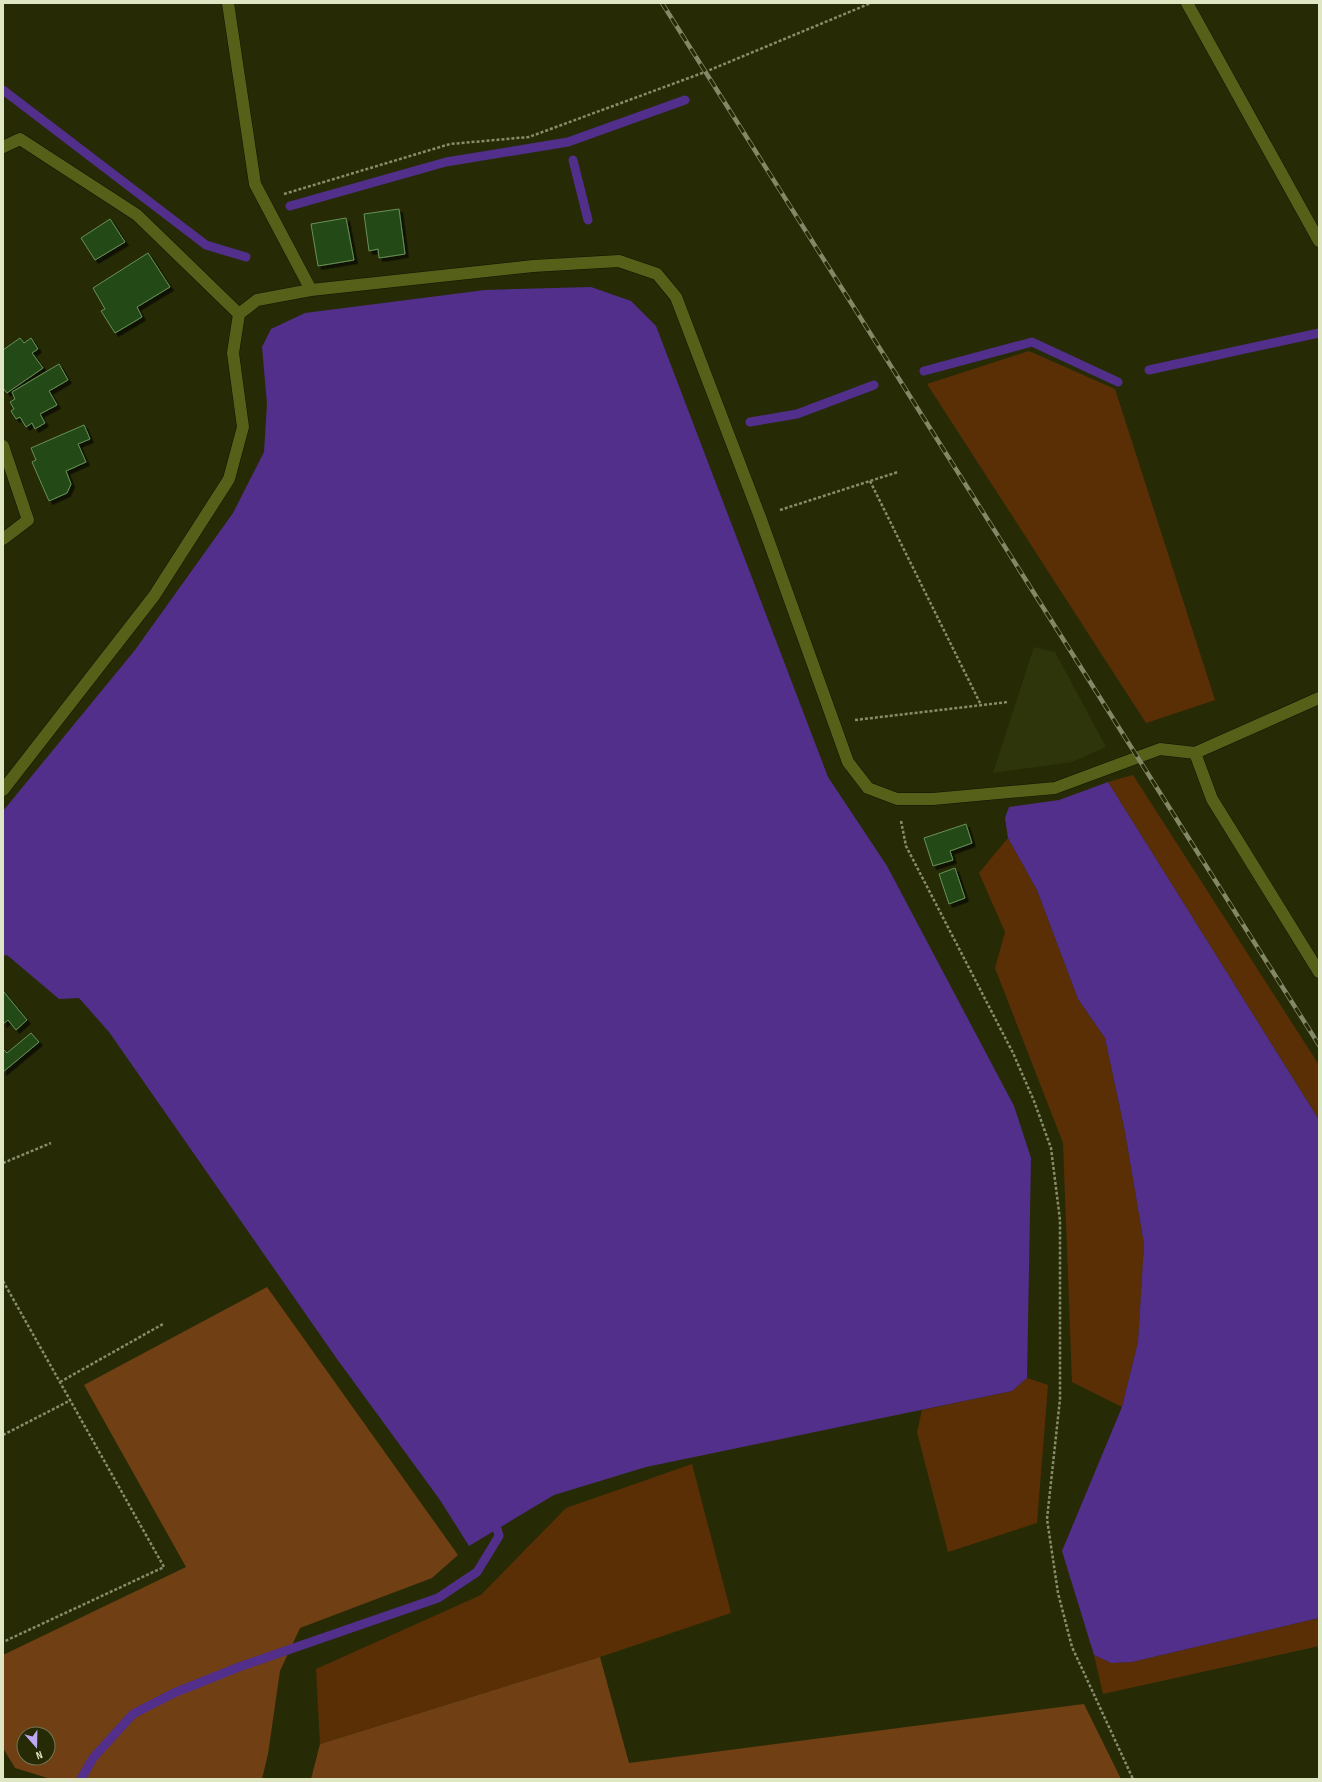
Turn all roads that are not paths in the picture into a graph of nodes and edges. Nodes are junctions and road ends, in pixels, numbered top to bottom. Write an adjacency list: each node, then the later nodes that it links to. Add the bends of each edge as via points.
1 (228, 3): 5 (street, via 255,184)
2 (1187, 3): 4 (street)
3 (3, 147): 6 (street, via 20,139 137,215)
4 (1319, 240)
5 (311, 290): 6 (street, via 257,300); 10 (street, via 534,266 619,261 657,274 676,297 760,517 848,762 868,788 897,798 933,799 1055,788 1160,749)
6 (240, 314): 11 (street, via 233,353 243,427 229,479 154,596)
7 (3, 446): 8 (street, via 28,520)
8 (3, 539)
9 (1319, 698): 10 (street)
10 (1194, 753): 12 (street, via 1212,799)
11 (3, 790)
12 (1319, 972)

